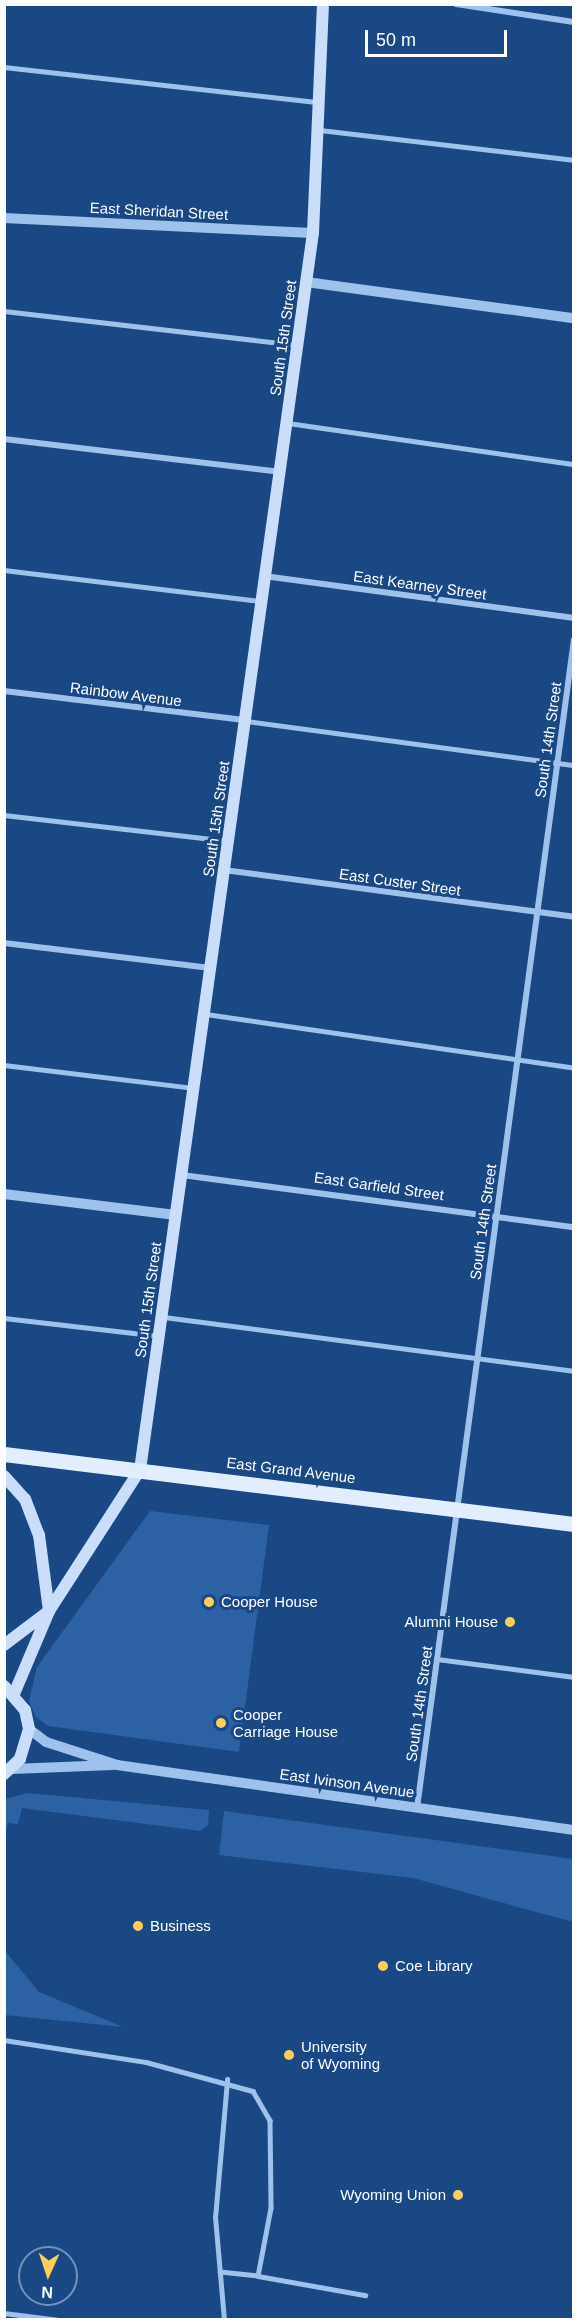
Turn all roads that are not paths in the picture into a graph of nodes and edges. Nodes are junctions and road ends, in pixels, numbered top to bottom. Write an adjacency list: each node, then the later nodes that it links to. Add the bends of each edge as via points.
1 (323, 4): 5 (main road, South 15th Street)
2 (456, 4): 3 (street)
3 (573, 22)
4 (4, 67): 5 (lane)
5 (319, 102): 6 (main road, South 15th Street)
6 (318, 130): 7 (lane); 9 (main road, South 15th Street)
7 (573, 160)
8 (4, 218): 9 (street, East Sheridan Street)
9 (313, 233): 10 (main road, South 15th Street)
10 (306, 282): 12 (street); 13 (main road, South 15th Street)
11 (4, 311): 13 (lane)
12 (573, 318)
13 (297, 345): 14 (main road, South 15th Street)
14 (286, 423): 16 (lane); 17 (main road, South 15th Street)
15 (4, 439): 17 (street)
16 (573, 464)
17 (279, 472): 19 (main road, South 15th Street)
18 (4, 570): 20 (lane)
19 (264, 576): 20 (main road, South 15th Street); 21 (street, East Kearney Street)
20 (261, 601): 24 (main road, South 15th Street)
21 (573, 618)
22 (573, 639): 25 (street, South 14th Street)
23 (4, 691): 24 (street, Rainbow Avenue)
24 (244, 720): 25 (lane); 28 (main road, South 15th Street)
25 (557, 763): 26 (lane); 30 (street, South 14th Street)
26 (573, 765)
27 (4, 815): 28 (lane)
28 (228, 841): 29 (main road, South 15th Street)
29 (224, 870): 30 (street, East Custer Street); 33 (main road, South 15th Street)
30 (537, 912): 31 (street, East Custer Street); 35 (street, South 14th Street)
31 (573, 917)
32 (4, 943): 33 (street)
33 (210, 968): 34 (main road, South 15th Street)
34 (204, 1013): 35 (lane); 38 (main road, South 15th Street)
35 (517, 1061): 37 (lane); 42 (street, South 14th Street)
36 (4, 1065): 38 (lane)
37 (573, 1068)
38 (193, 1088): 39 (main road, South 15th Street)
39 (181, 1175): 41 (main road, South 15th Street); 42 (street, East Garfield Street)
40 (4, 1194): 41 (street)
41 (176, 1215): 44 (main road, South 15th Street)
42 (496, 1217): 43 (street, East Garfield Street); 47 (street, South 14th Street)
43 (573, 1227)
44 (161, 1316): 46 (main road, South 15th Street); 47 (lane)
45 (4, 1318): 46 (lane)
46 (159, 1336): 50 (main road, South 15th Street)
47 (477, 1358): 48 (lane); 52 (street, South 14th Street)
48 (573, 1371)
49 (4, 1454): 50 (main road, East Grand Avenue)
50 (140, 1470): 52 (main road, East Grand Avenue); 54 (main road, South 15th Street)
51 (4, 1476): 54 (main road, via 25,1499 39,1535)
52 (457, 1508): 53 (main road, East Grand Avenue); 56 (street, South 14th Street)
53 (573, 1524)
54 (50, 1611): 55 (main road, South 15th Street); 58 (main road, South 15th Street)
55 (4, 1645)
56 (437, 1659): 57 (lane); 62 (street, South 14th Street)
57 (573, 1677)
58 (9, 1690): 59 (main road, South 15th Street)
59 (29, 1730): 60 (street, East Ivinson Avenue, via 46,1742); 61 (main road, via 26,1748)
60 (117, 1765): 61 (street, East Ivinson Avenue); 62 (street, East Ivinson Avenue)
61 (8, 1772)
62 (417, 1808): 63 (street, East Ivinson Avenue)
63 (573, 1830)
64 (4, 2040): 65 (lane)
65 (227, 2080): 66 (lane, via 215,2218); 67 (lane, via 253,2091 270,2120 271,2208)
66 (220, 2272): 67 (lane); 71 (lane)
67 (258, 2276): 68 (lane)
68 (364, 2295)
69 (4, 2313): 70 (lane)
70 (59, 2319)
71 (224, 2319)

